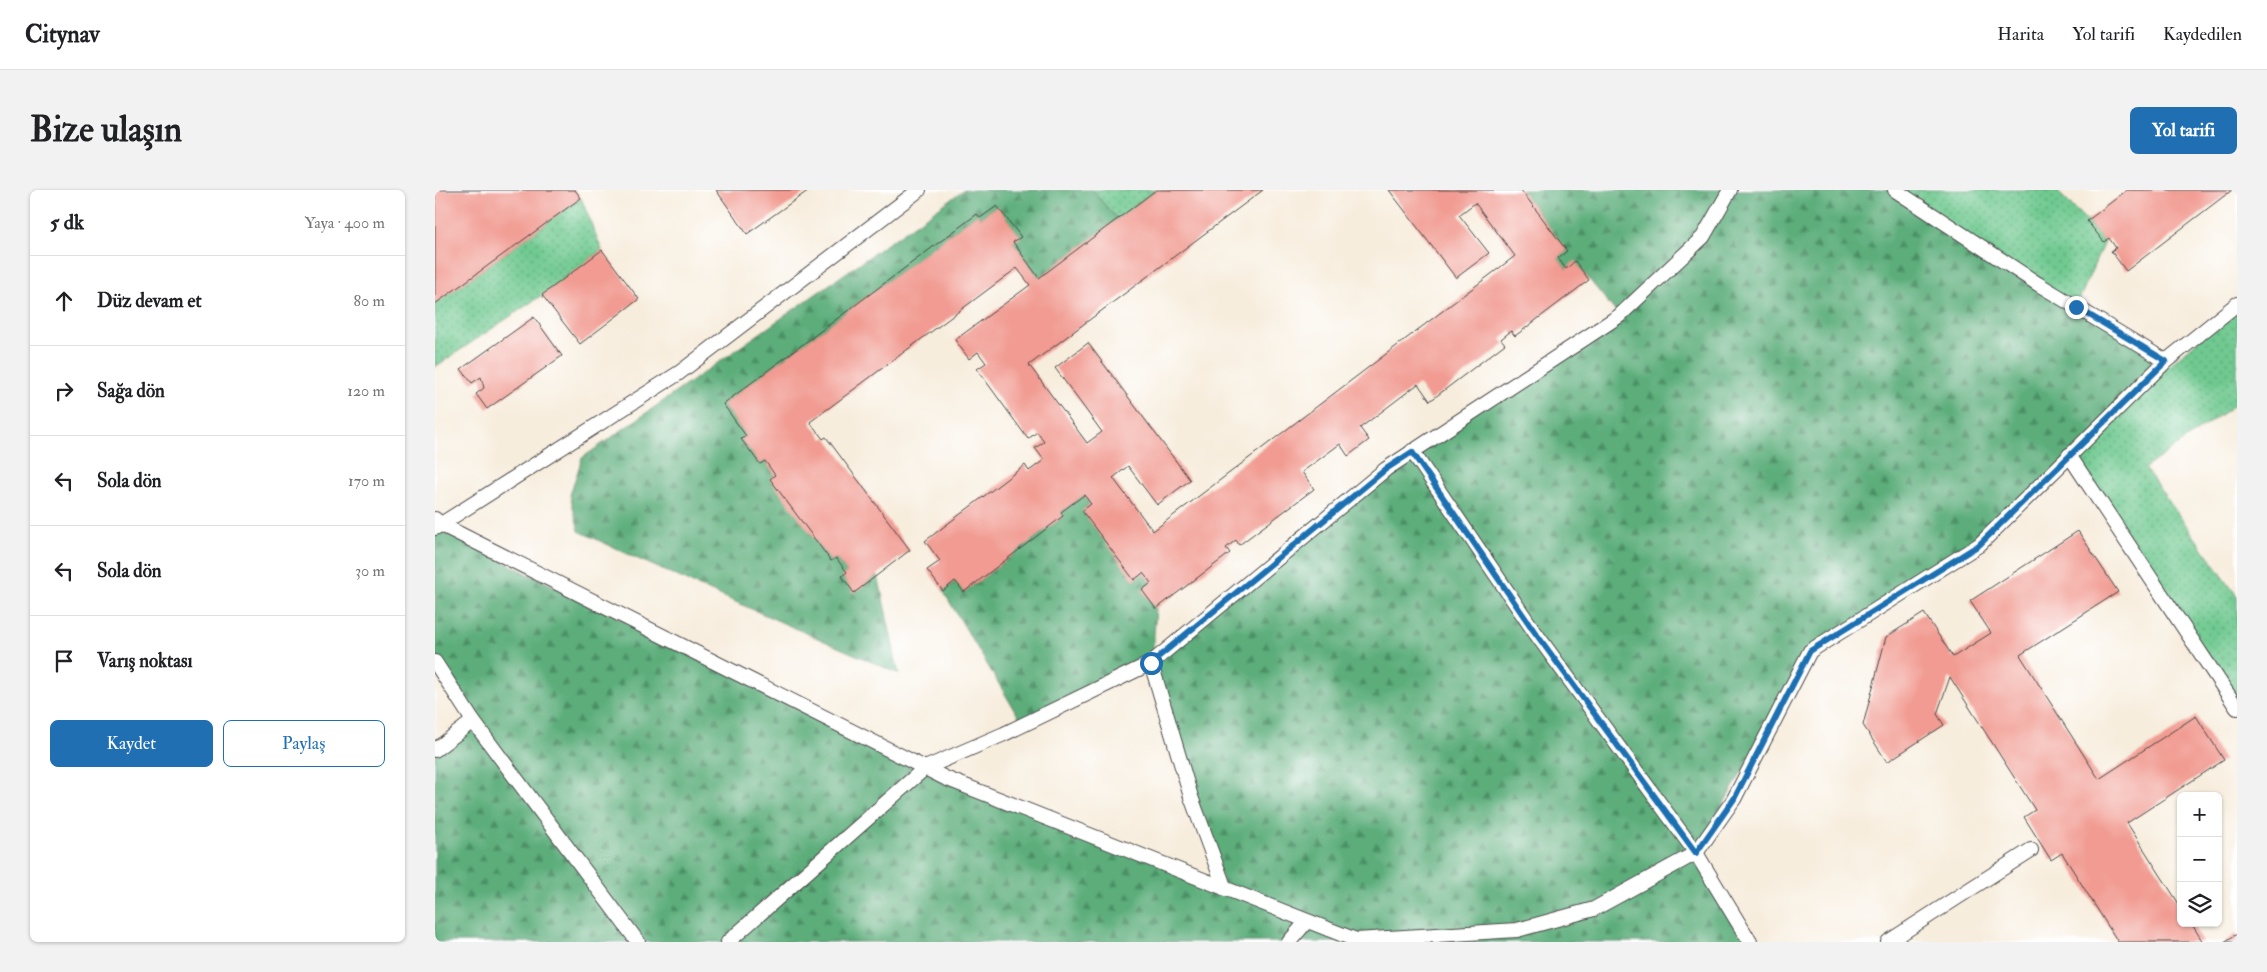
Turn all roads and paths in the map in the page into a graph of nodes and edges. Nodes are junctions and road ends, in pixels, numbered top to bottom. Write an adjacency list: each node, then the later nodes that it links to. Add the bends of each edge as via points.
1 (919, 190): 8 (lane, via 679,374)
2 (1729, 190): 6 (lane, via 1703,237 1619,316)
3 (1895, 190): 5 (lane, via 2038,284)
4 (2237, 304): 5 (lane)
5 (2166, 361): 7 (lane)
6 (1412, 452): 10 (lane, via 1386,469); 16 (lane, via 1534,631)
7 (2069, 455): 11 (lane); 16 (lane, via 1979,545 1810,651 1734,799)
8 (437, 524): 14 (lane)
9 (435, 662): 12 (lane)
10 (1151, 663): 14 (lane); 17 (lane, via 1191,797)
11 (2237, 708)
12 (473, 721): 13 (lane); 20 (lane)
13 (435, 750)
14 (925, 768): 17 (lane); 21 (lane)
15 (2031, 850): 24 (lane)
16 (1696, 853): 19 (lane, via 1594,909 1517,930); 23 (lane)
17 (1225, 889): 18 (lane)
18 (1307, 921): 19 (lane, via 1356,940); 22 (lane)
19 (1407, 940)
20 (638, 942)
21 (728, 942)
22 (1289, 942)
23 (1750, 942)
24 (1888, 942)

